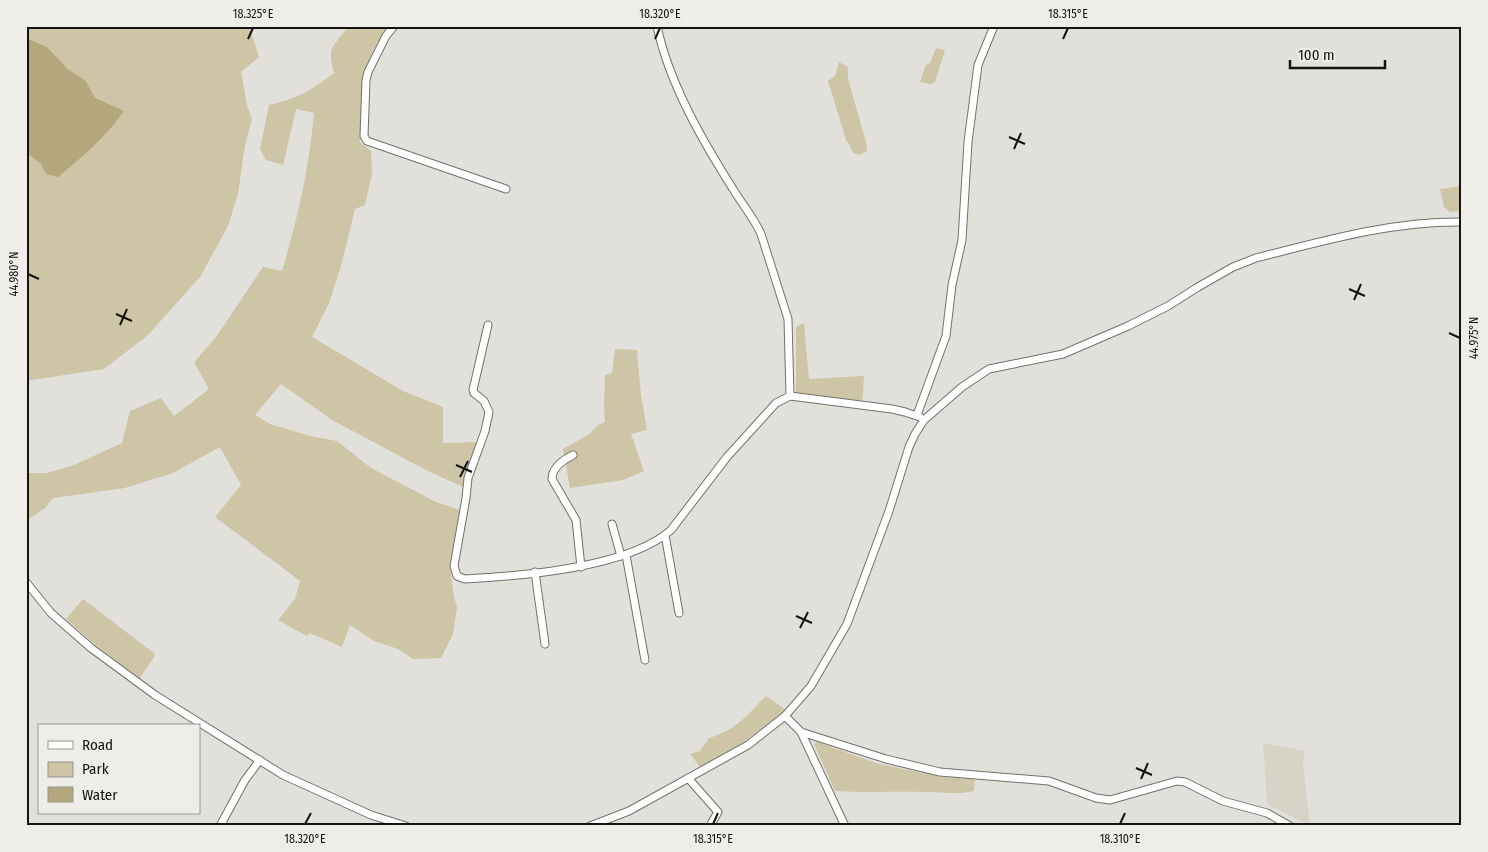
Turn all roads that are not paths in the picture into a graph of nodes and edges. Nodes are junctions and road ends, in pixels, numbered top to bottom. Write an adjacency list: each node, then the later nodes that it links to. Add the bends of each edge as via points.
1 (394, 26): 4 (street, via 366,80 364,136 367,141)
2 (657, 26): 7 (street, via 673,78 690,115 761,234 788,319)
3 (994, 26): 8 (street, via 978,65 968,142 962,240 946,336)
4 (506, 189)
5 (1462, 222): 9 (street, via 1403,225 1256,258 1198,286 1149,316 1063,354 989,369 962,386)
6 (488, 325): 15 (street, via 473,390 489,412 468,478 454,570 457,576 465,579)
7 (790, 396): 8 (street); 12 (street, via 776,403 726,457)
8 (917, 415): 9 (street)
9 (924, 420): 20 (street, via 909,447 847,624 811,686)
10 (574, 455): 14 (street, via 562,461 552,476 576,520)
11 (612, 524): 13 (street)
12 (665, 535): 13 (street); 17 (street)
13 (624, 555): 14 (street); 19 (street)
14 (581, 567): 15 (street)
15 (535, 572): 18 (street)
16 (26, 582): 22 (street, via 51,612 91,648 156,695)
17 (679, 613)
18 (545, 644)
19 (645, 660)
20 (785, 716): 21 (street); 23 (street, via 748,745)
21 (801, 732): 28 (street); 29 (street, via 940,772 1049,780 1110,800 1177,781 1185,782 1223,801 1266,813)
22 (260, 760): 24 (street); 25 (street, via 371,815)
23 (688, 778): 26 (street, via 629,811); 27 (street, via 718,812)
24 (220, 826)
25 (406, 826)
26 (590, 826)
27 (710, 826)
28 (845, 826)
29 (1290, 826)

